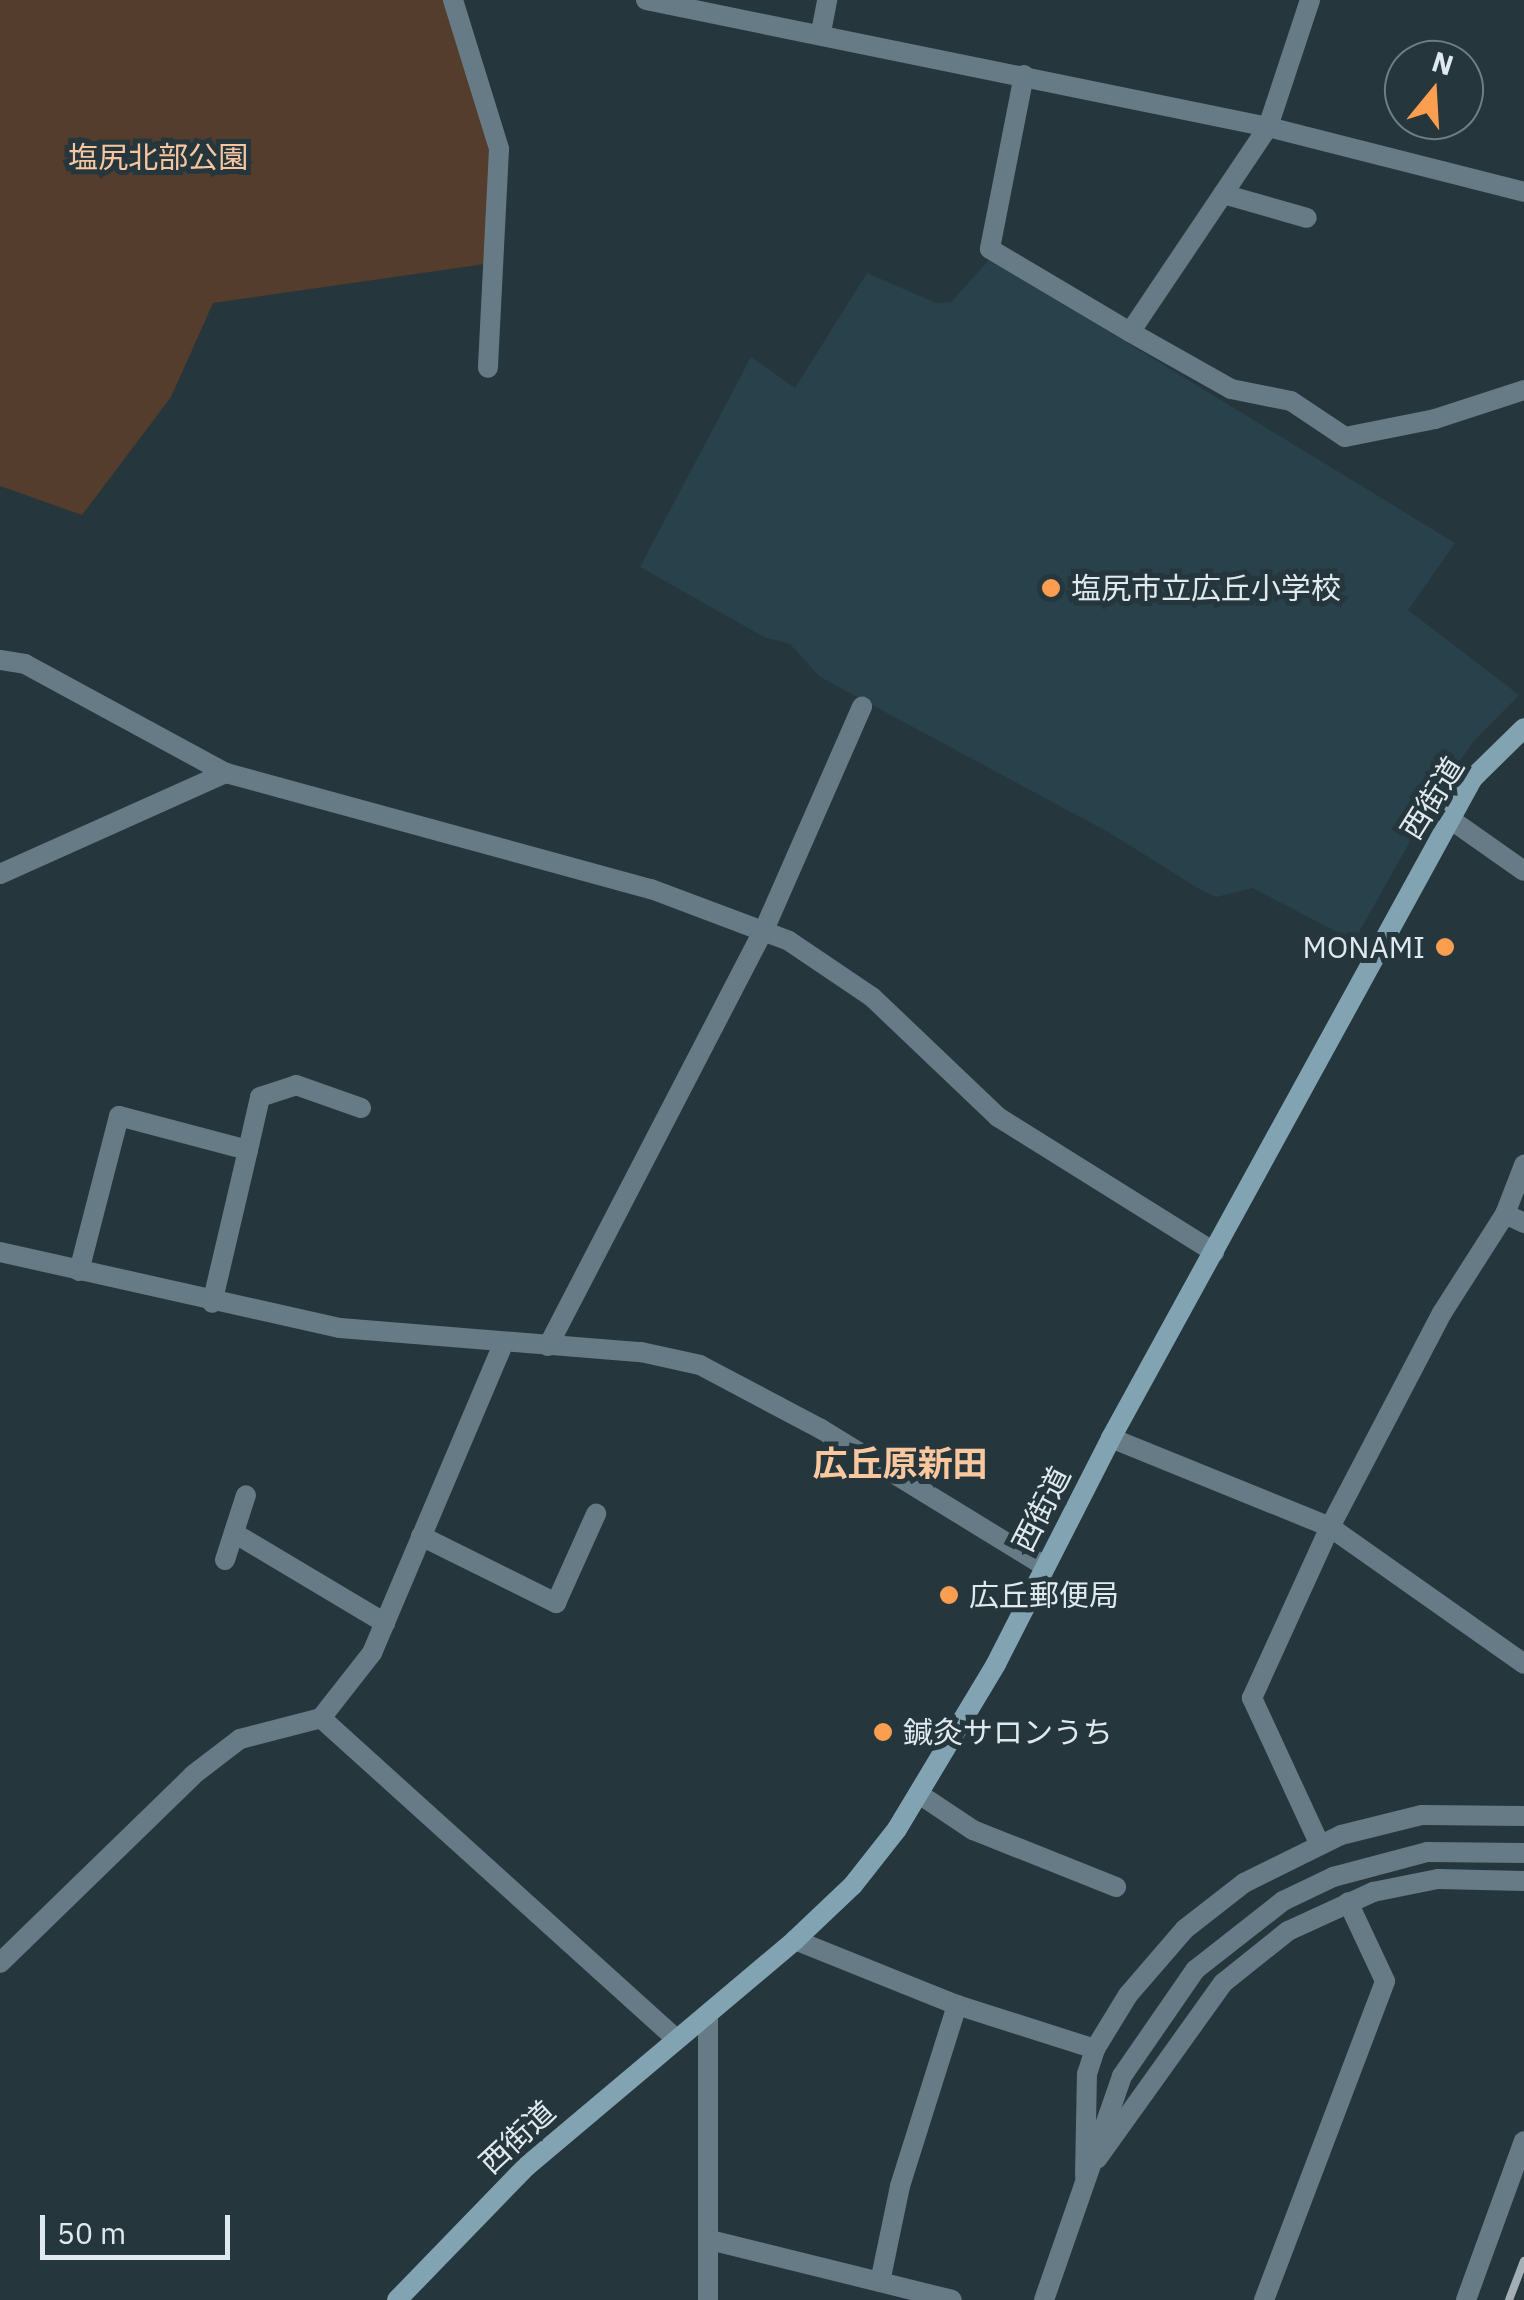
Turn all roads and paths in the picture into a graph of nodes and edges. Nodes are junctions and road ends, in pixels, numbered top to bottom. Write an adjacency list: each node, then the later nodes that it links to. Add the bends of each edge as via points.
1 (453, 0): 12 (street, via 499,149)
2 (646, 0): 5 (street)
3 (827, 0): 5 (street)
4 (1310, 0): 7 (street)
5 (820, 32): 6 (street)
6 (1024, 75): 7 (street); 11 (street, via 990,249)
7 (1268, 127): 8 (street); 9 (street)
8 (1524, 192)
9 (1223, 194): 10 (street); 11 (street)
10 (1306, 218)
11 (1130, 332): 13 (street, via 1232,390 1290,402 1345,436 1435,419)
12 (488, 368)
13 (1524, 390)
14 (0, 660): 17 (street, via 24,664)
15 (862, 707): 21 (street)
16 (1524, 728): 18 (main road, 西街道, via 1473,778)
17 (226, 773): 20 (street); 21 (street, via 412,819)
18 (1450, 819): 19 (street); 27 (main road, 西街道)
19 (1524, 870)
20 (0, 874)
21 (764, 930): 27 (street, via 872,997 998,1117); 31 (street)
22 (360, 1108): 23 (street, via 296,1085 260,1096)
23 (248, 1150): 28 (street, via 120,1116); 29 (street)
24 (1524, 1165): 25 (street)
25 (1514, 1219): 35 (street, via 1442,1313)
26 (0, 1252): 28 (street)
27 (1214, 1252): 32 (main road, 西街道)
28 (79, 1271): 29 (street)
29 (212, 1303): 30 (street, via 340,1328)
30 (503, 1344): 31 (street); 37 (street)
31 (548, 1346): 39 (street, via 641,1352 700,1365 837,1438)
32 (1111, 1438): 35 (street); 39 (main road, 西街道)
33 (246, 1494): 36 (street)
34 (596, 1514): 37 (street, via 556,1603)
35 (1330, 1527): 41 (street); 45 (street, via 1252,1698)
36 (234, 1533): 38 (street); 40 (street)
37 (422, 1536): 40 (street)
38 (225, 1560)
39 (1045, 1566): 43 (main road, 西街道)
40 (384, 1623): 42 (street, via 372,1653)
41 (1524, 1664)
42 (321, 1718): 51 (street, via 240,1740 224,1751); 54 (street)
43 (920, 1794): 48 (street, via 973,1830); 50 (main road, 西街道, via 853,1884)
44 (1524, 1816): 45 (street, via 1422,1815)
45 (1319, 1843): 55 (street, via 1244,1883 1185,1928 1128,1995)
46 (1524, 1853): 57 (street, via 1401,1857 1283,1901 1195,1970 1122,2076)
47 (1524, 1881): 49 (street, via 1438,1879)
48 (1116, 1887)
49 (1348, 1902): 57 (street, via 1288,1932 1224,1983); 64 (street, via 1385,1981)
50 (795, 1940): 52 (street); 53 (main road, 西街道)
51 (0, 1963)
52 (956, 2004): 55 (street); 59 (street, via 900,2186)
53 (708, 2014): 54 (main road, 西街道); 58 (street)
54 (674, 2037): 60 (main road, 西街道, via 527,2166)
55 (1095, 2049): 57 (street, via 1087,2074)
56 (1524, 2142): 65 (street)
57 (1085, 2178): 63 (street)
58 (710, 2240): 59 (street); 61 (street)
59 (880, 2282): 62 (street)
60 (397, 2300)
61 (708, 2300)
62 (952, 2300)
63 (1044, 2300)
64 (1264, 2300)
65 (1466, 2300)

